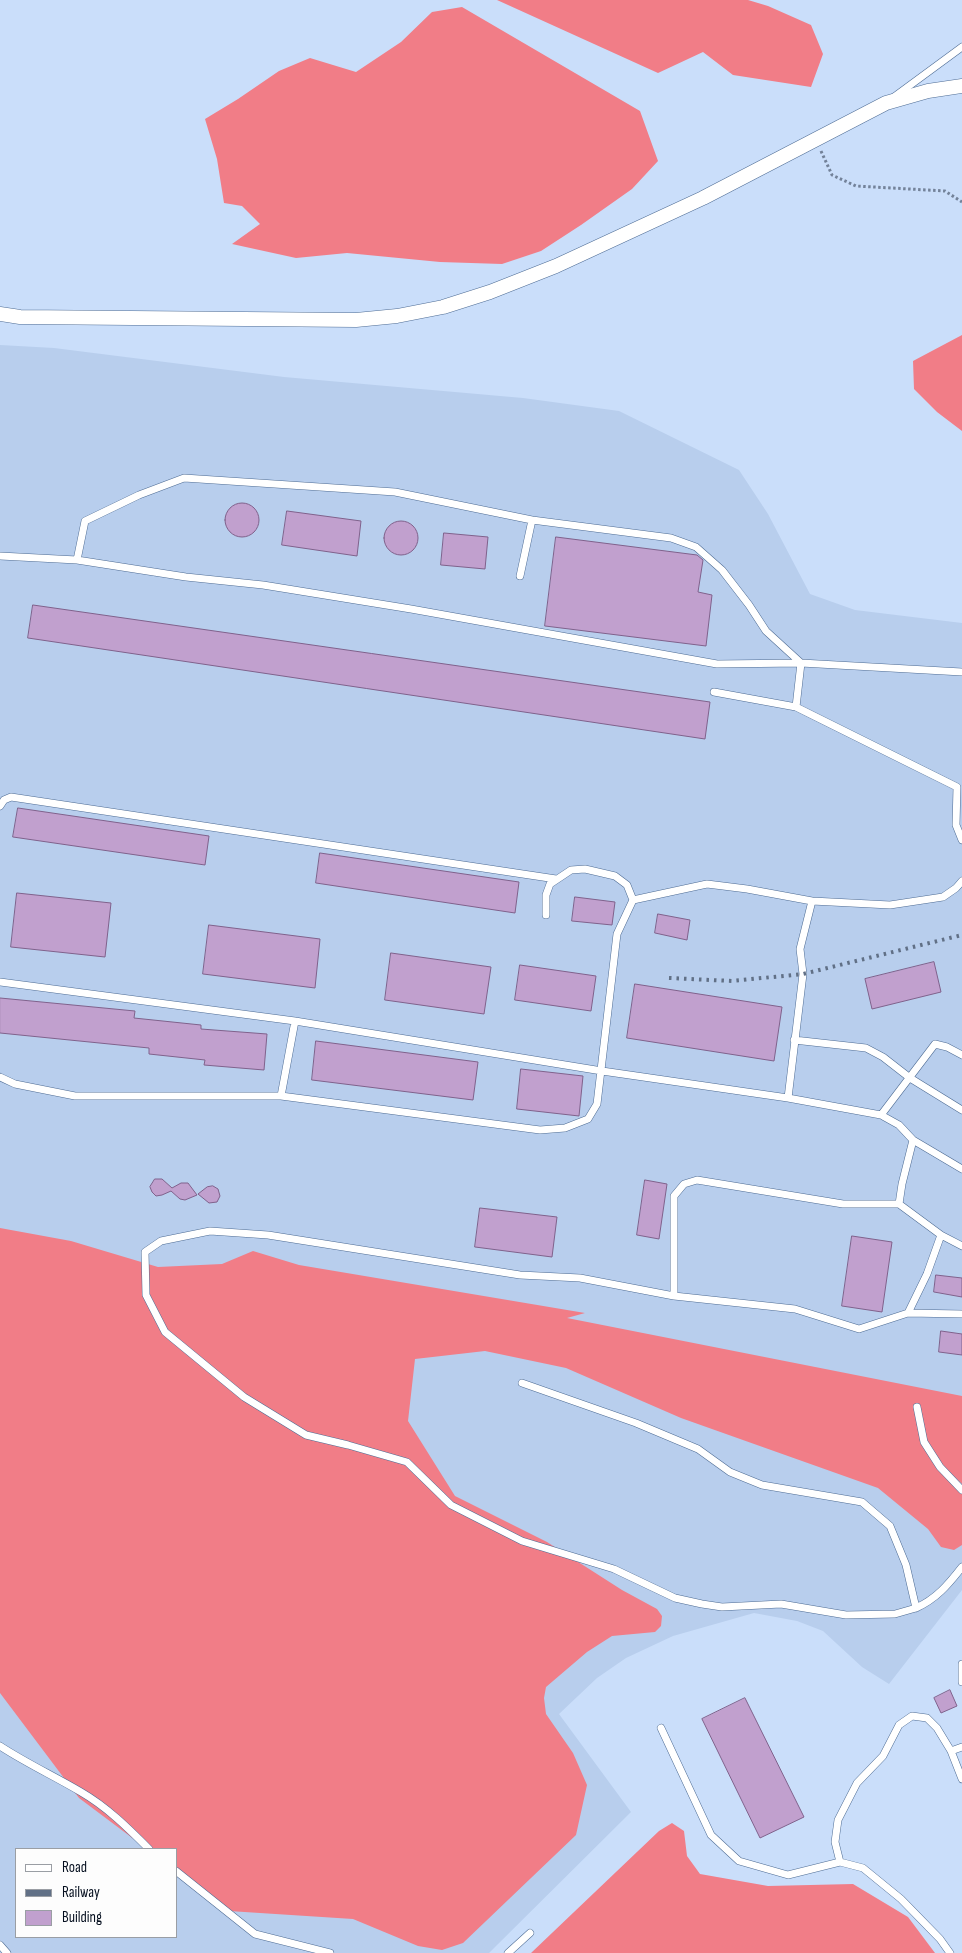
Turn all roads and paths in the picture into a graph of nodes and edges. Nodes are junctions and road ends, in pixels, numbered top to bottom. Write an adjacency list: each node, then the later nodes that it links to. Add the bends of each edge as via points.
1 (962, 46): 3 (lane)
2 (962, 86): 3 (street, via 928,91)
3 (886, 103): 4 (street)
4 (815, 139): 5 (path, via 832,175 856,186 945,190); 6 (street, via 703,198 556,266 443,307 356,320 20,317)
5 (962, 202)
6 (0, 314)
7 (532, 520): 9 (lane, via 395,492 184,478 139,495 86,521); 10 (lane); 11 (lane, via 671,538 696,547 722,570 766,631)
8 (0, 556): 9 (lane)
9 (77, 560): 11 (lane, via 412,609 717,664)
10 (520, 576)
11 (801, 662): 12 (lane); 14 (lane)
12 (962, 672)
13 (714, 692): 14 (lane)
14 (796, 706): 16 (lane, via 957,787 956,825)
15 (0, 806): 17 (lane, via 11,797)
16 (962, 840)
17 (556, 879): 19 (lane, via 570,870 585,869 615,876 627,885); 21 (lane, via 550,884 546,896)
18 (962, 881): 20 (lane, via 943,897 914,902 890,905)
19 (633, 900): 20 (lane, via 706,884 747,888); 26 (lane, via 617,934)
20 (812, 901): 24 (lane, via 800,949 803,974)
21 (546, 915)
22 (0, 982): 23 (lane)
23 (295, 1021): 26 (lane); 29 (lane)
24 (794, 1040): 28 (lane, via 866,1048); 30 (lane)
25 (962, 1055): 28 (lane, via 935,1044)
26 (602, 1071): 29 (lane, via 597,1104 588,1119 565,1128 540,1130); 30 (lane)
27 (0, 1078): 29 (lane, via 76,1096)
28 (910, 1078): 31 (lane); 32 (lane)
29 (281, 1096)
30 (788, 1098): 32 (lane)
31 (962, 1110)
32 (881, 1115): 33 (lane, via 899,1125)
33 (913, 1140): 34 (lane); 35 (lane)
34 (962, 1169)
35 (899, 1204): 36 (lane); 38 (lane, via 843,1204 697,1180 684,1184 674,1196)
36 (941, 1235): 37 (lane); 39 (lane)
37 (962, 1246)
38 (674, 1296): 39 (lane, via 795,1309 859,1329); 45 (lane, via 580,1278 520,1275 268,1235 210,1231 161,1241 145,1252 146,1295 165,1332 244,1397 306,1435 407,1462 451,1505 522,1541 614,1569 675,1598 712,1606 781,1604 846,1615 895,1614)
39 (908, 1312): 40 (lane)
40 (962, 1314)
41 (522, 1383): 45 (lane, via 698,1449 730,1472 762,1485 862,1502 890,1526 906,1565)
42 (917, 1407): 43 (lane, via 924,1442 940,1467)
43 (962, 1490)
44 (962, 1568): 45 (lane, via 943,1591)
45 (916, 1608)
46 (962, 1664): 47 (lane)
47 (962, 1682)
48 (662, 1728): 54 (lane, via 711,1835 739,1861 788,1875)
49 (0, 1746): 53 (lane, via 82,1792 122,1822)
50 (962, 1747): 51 (lane)
51 (951, 1751): 52 (lane); 54 (lane, via 927,1718 912,1716 899,1725 883,1756 857,1783 838,1820 835,1842)
52 (962, 1778)
53 (148, 1848)
54 (840, 1862): 61 (lane, via 862,1868 901,1898)
55 (178, 1873): 59 (lane, via 255,1934)
56 (530, 1933): 60 (lane)
57 (0, 1945): 58 (lane)
58 (7, 1953)
59 (330, 1953)
60 (508, 1953)
61 (950, 1953)

